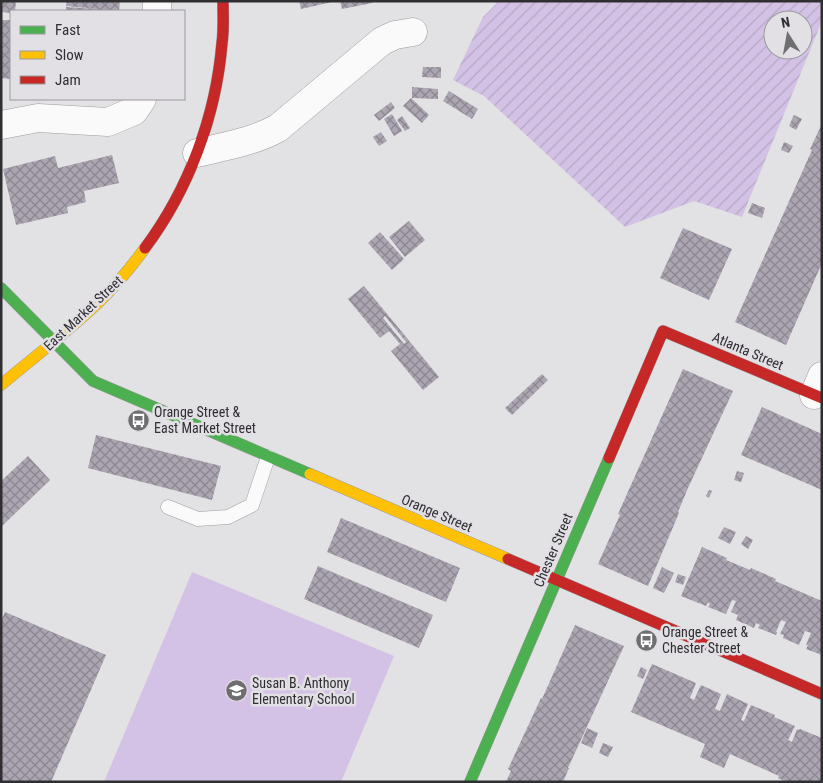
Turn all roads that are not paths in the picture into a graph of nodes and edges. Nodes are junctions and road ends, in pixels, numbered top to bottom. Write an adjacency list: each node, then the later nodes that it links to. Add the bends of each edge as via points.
1 (223, 4): 5 (street, East Market Street, via 217,80)
2 (413, 32): 5 (street, via 382,41 273,130 258,138)
3 (141, 100): 4 (street, via 134,111 108,122 38,118)
4 (1, 125)
5 (197, 153): 8 (street, East Market Street, via 176,201 135,263 102,299)
6 (1, 288): 8 (street, Orange Street)
7 (663, 331): 10 (street, Atlanta Street); 13 (street, Chester Street)
8 (53, 341): 9 (street, East Market Street); 11 (street, Orange Street, via 93,382)
9 (1, 385)
10 (819, 390)
11 (268, 457): 12 (lane, via 252,505 228,517 198,519); 13 (street, Orange Street)
12 (168, 507)
13 (556, 581): 14 (street, Orange Street); 15 (street, Chester Street)
14 (822, 694)
15 (470, 782)

